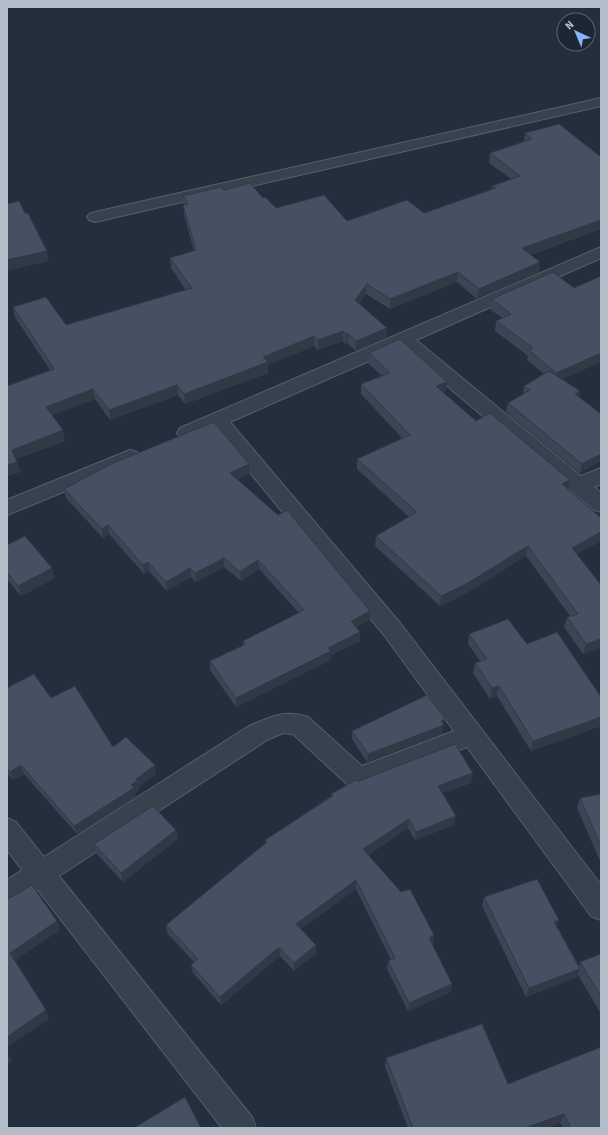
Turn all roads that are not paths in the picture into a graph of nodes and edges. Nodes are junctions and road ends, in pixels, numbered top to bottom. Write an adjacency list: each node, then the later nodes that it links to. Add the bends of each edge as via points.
1 (601, 102): 2 (street)
2 (95, 217)
3 (601, 252): 4 (street)
4 (403, 339): 5 (street); 9 (street)
5 (218, 420): 6 (street); 12 (street, via 392,628)
6 (167, 441)
7 (146, 450): 11 (street)
8 (601, 475): 9 (street)
9 (579, 486): 10 (street)
10 (601, 505)
11 (7, 508)
12 (471, 735): 14 (street, via 358,778 299,724 281,724 258,733); 16 (street)
13 (7, 830): 14 (street)
14 (42, 872): 15 (street); 17 (street)
15 (7, 895)
16 (601, 907)
17 (240, 1128)

